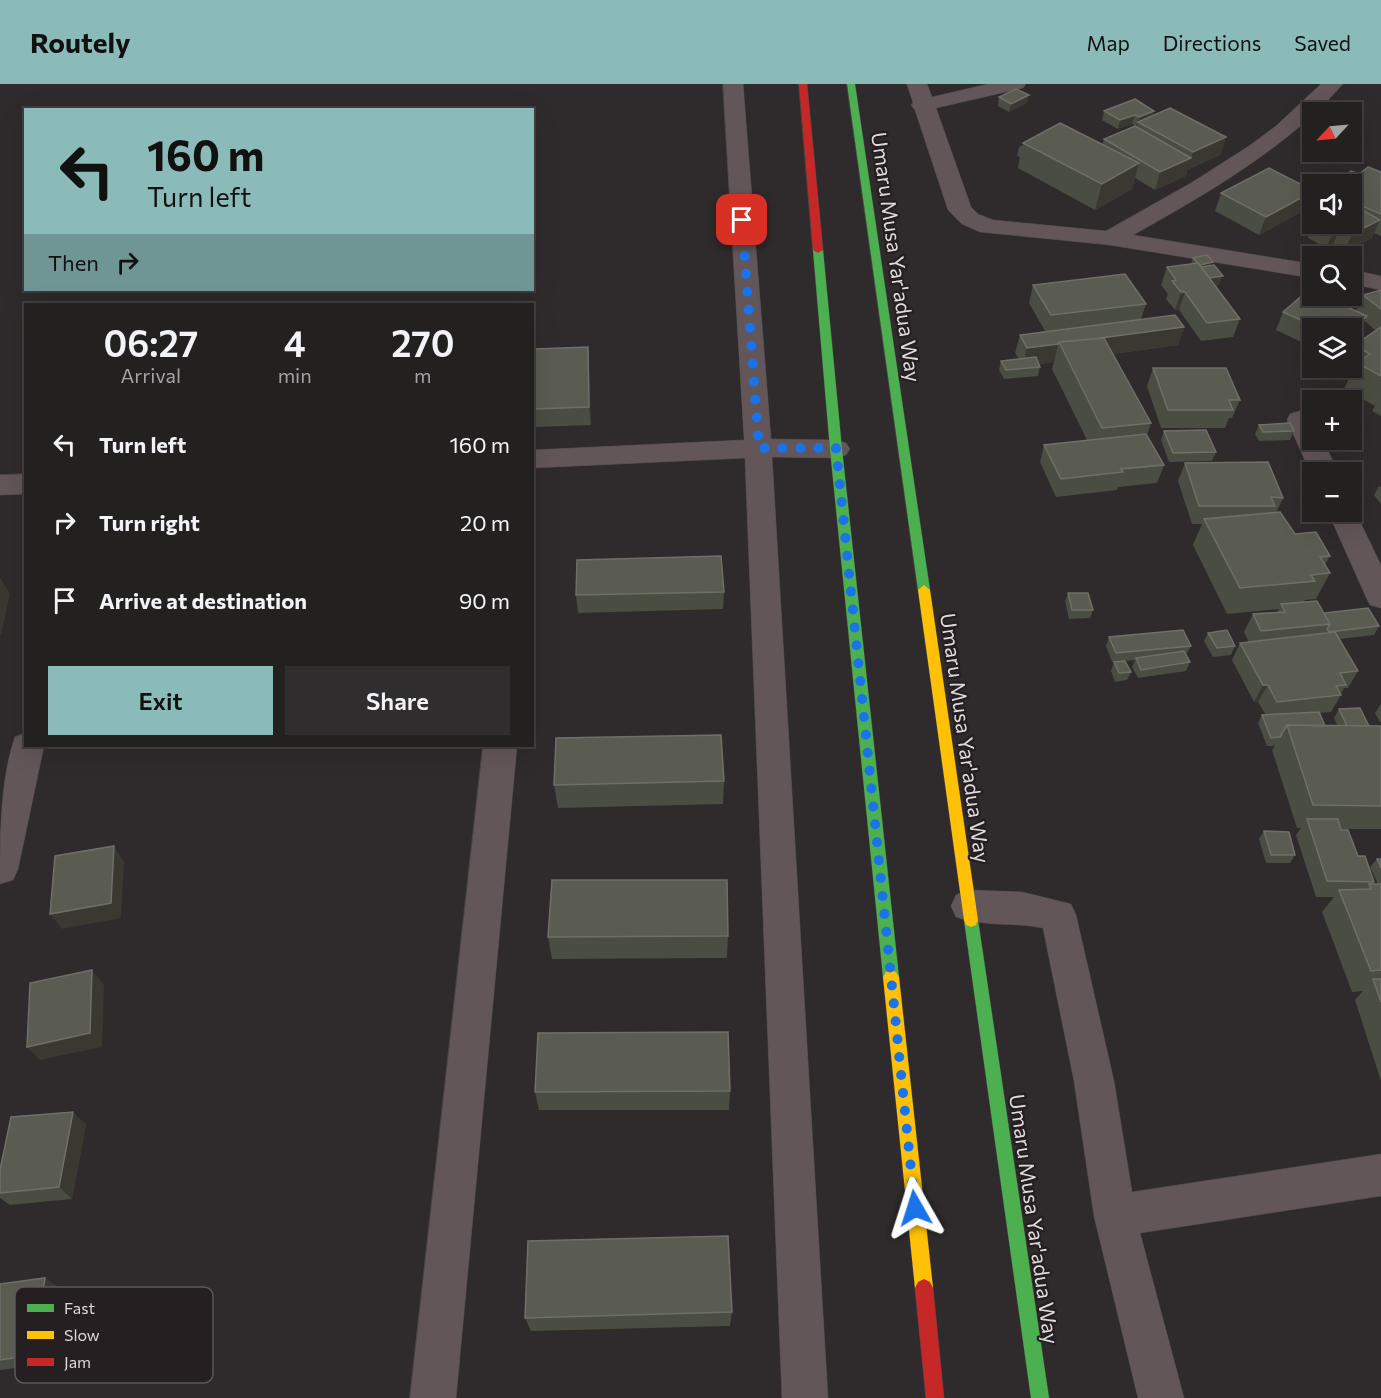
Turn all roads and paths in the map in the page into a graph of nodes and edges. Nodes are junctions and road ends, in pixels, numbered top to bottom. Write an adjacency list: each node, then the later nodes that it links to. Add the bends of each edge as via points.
1 (733, 84): 12 (street)
2 (803, 84): 13 (main road)
3 (851, 84): 23 (main road, Umaru Musa Yar'adua Way)
4 (1016, 84): 6 (street)
5 (1333, 84): 7 (street, via 1290,127 1172,204)
6 (920, 94): 7 (street, via 960,210 970,219 988,227)
7 (1110, 238): 8 (street)
8 (1302, 269)
9 (1362, 280): 10 (street)
10 (1381, 283)
11 (1300, 420): 15 (street)
12 (759, 448): 13 (street); 14 (street); 27 (street)
13 (836, 448): 28 (main road)
14 (534, 459)
15 (1319, 462)
16 (24, 484): 17 (street)
17 (0, 485)
18 (1347, 522): 19 (street)
19 (1381, 597)
20 (27, 747): 22 (street)
21 (500, 747): 26 (street)
22 (0, 868)
23 (969, 906): 25 (street, via 1022,908 1058,915 1094,1080); 29 (main road, Umaru Musa Yar'adua Way)
24 (1381, 1175): 25 (street)
25 (1115, 1216): 30 (street)
26 (433, 1398)
27 (805, 1398)
28 (935, 1398)
29 (1040, 1398)
30 (1161, 1398)

